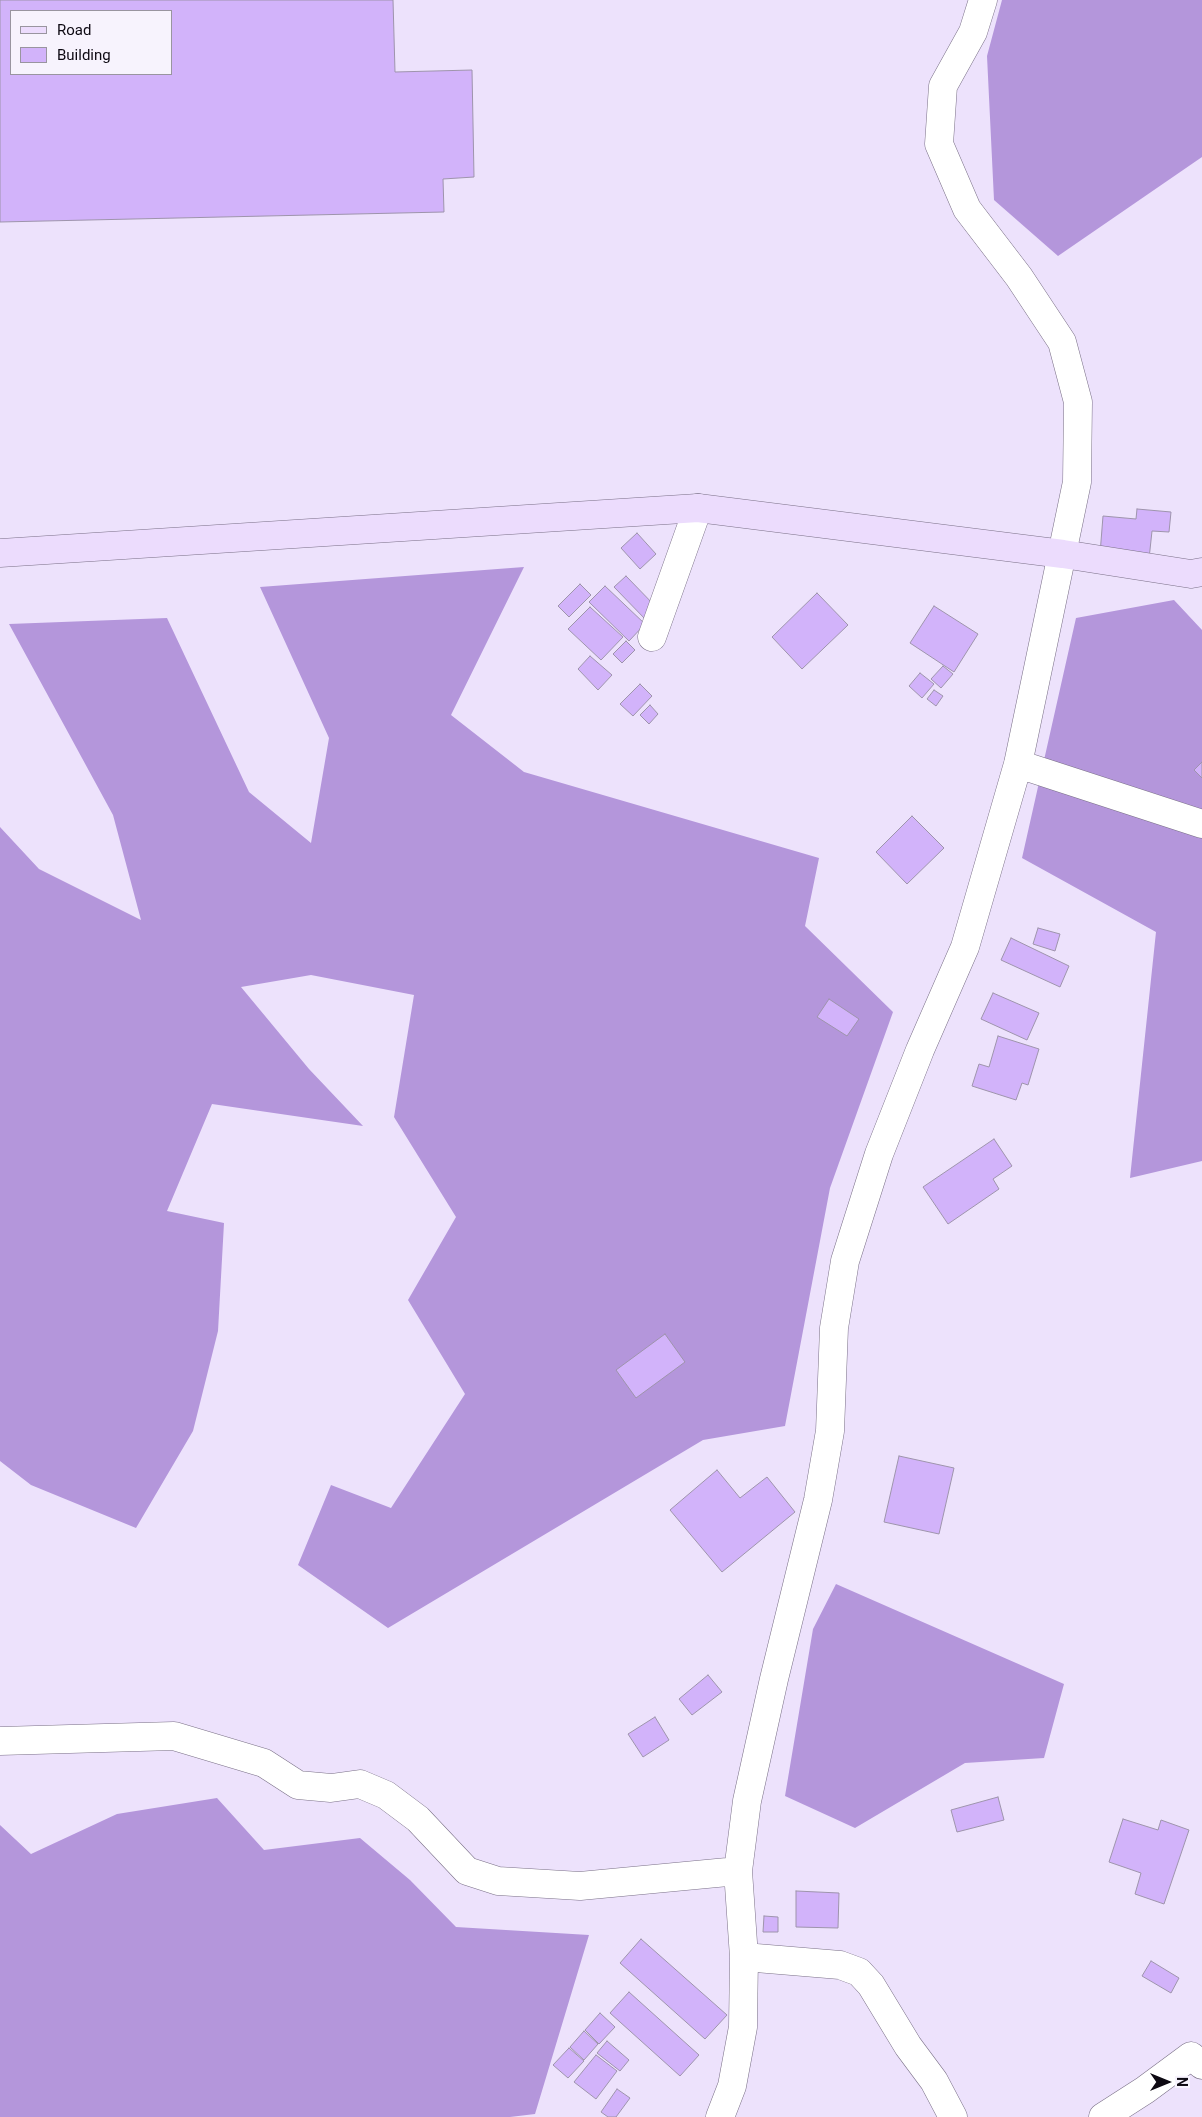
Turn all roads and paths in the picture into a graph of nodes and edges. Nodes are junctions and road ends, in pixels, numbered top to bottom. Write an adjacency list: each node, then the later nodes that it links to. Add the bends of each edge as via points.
1 (983, 0): 4 (street, via 973,32 943,86 939,144 967,209 1019,277 1062,342 1078,402 1077,482)
2 (698, 508): 3 (street); 4 (street); 6 (street)
3 (0, 553)
4 (1063, 554): 5 (street, via 1191,574); 7 (street)
5 (1202, 572)
6 (652, 638)
7 (1018, 764): 8 (street); 10 (street, via 965,947 879,1154 845,1261 834,1328 830,1431 818,1500 747,1801)
8 (1202, 824)
9 (0, 1741): 10 (street, via 174,1736 264,1763 298,1785 331,1788 360,1784 386,1795 418,1819 467,1871 498,1881 580,1886)
10 (738, 1871): 11 (street)
11 (744, 1957): 13 (street, via 742,2027 732,2086); 14 (street, via 840,1965 858,1972 871,1985 908,2046 934,2081)
12 (1202, 2065): 15 (street, via 1191,2056)
13 (720, 2117)
14 (953, 2117)
15 (1103, 2117)

